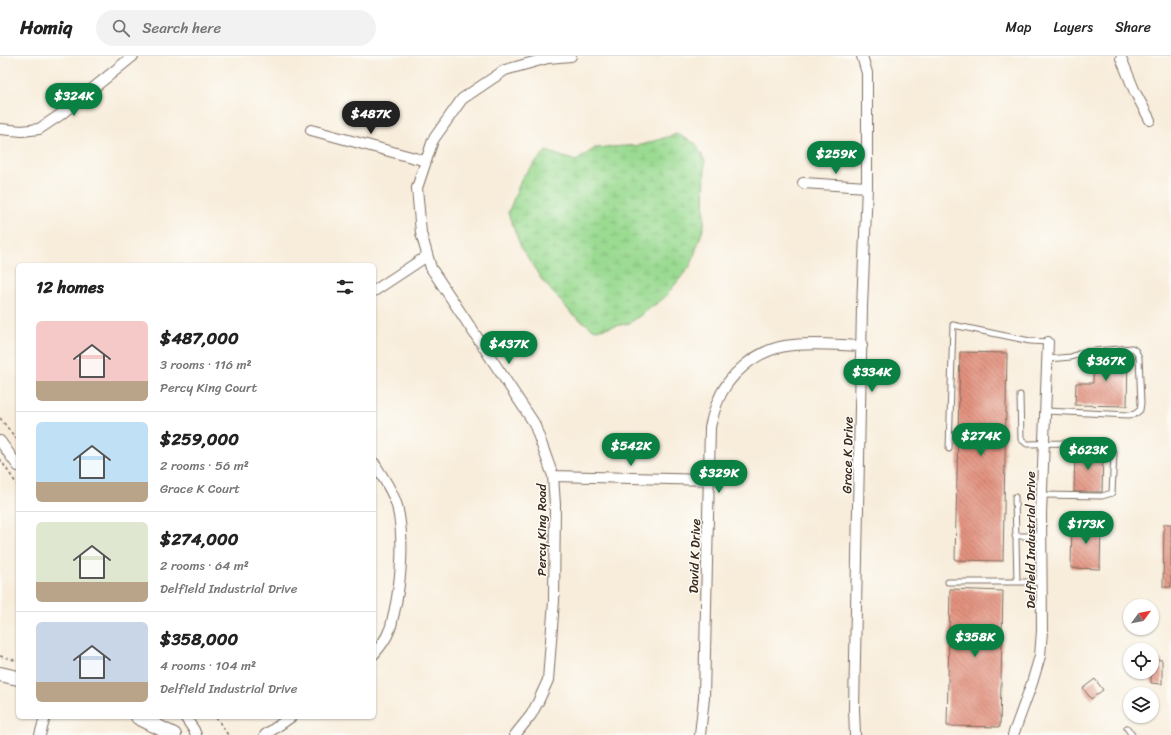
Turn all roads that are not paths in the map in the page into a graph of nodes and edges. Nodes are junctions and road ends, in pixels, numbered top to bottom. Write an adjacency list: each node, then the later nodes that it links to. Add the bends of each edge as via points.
1 (132, 56): 6 (street, via 39,129)
2 (571, 56): 8 (street, Percy King Road, via 548,58 505,70 462,99 433,140)
3 (862, 56): 10 (street, Grace K Drive, via 867,73)
4 (1120, 57): 5 (street)
5 (1150, 120)
6 (0, 129)
7 (311, 130): 8 (street)
8 (426, 161): 11 (street, Percy King Road, via 418,188 421,233)
9 (803, 184): 10 (street)
10 (867, 188): 14 (street, Grace K Drive)
11 (427, 256): 12 (street); 23 (street, Percy King Road, via 431,268 534,423)
12 (376, 289)
13 (1048, 342): 15 (street, Delfield Industrial Drive); 20 (lane, via 1030,341 953,325)
14 (862, 346): 24 (street, David K Drive, via 784,346 763,353 747,363 730,380 717,402 710,427); 46 (street, Grace K Drive)
15 (1048, 359): 17 (street, Delfield Industrial Drive); 17 (lane, via 1071,357 1083,352 1132,348 1139,358 1141,403 1140,410 1129,415)
16 (1020, 395): 19 (lane, via 1021,439 1027,444)
17 (1046, 411): 19 (street, Delfield Industrial Drive)
18 (0, 441): 21 (street)
19 (1044, 444): 25 (street, Delfield Industrial Drive); 25 (lane, via 1093,444 1108,448 1114,453 1112,493 1102,496)
20 (948, 449)
21 (16, 463)
22 (376, 466): 32 (street, via 397,506 401,556 398,593 390,630)
23 (554, 476): 24 (street); 44 (street, Percy King Road, via 554,601 548,680 531,715)
24 (709, 480): 45 (street, David K Drive, via 704,698)
25 (1042, 495): 28 (street, Delfield Industrial Drive)
26 (1015, 496): 27 (lane)
27 (1015, 536): 28 (lane); 30 (lane)
28 (1041, 536): 31 (street, Delfield Industrial Drive)
29 (948, 582): 30 (lane)
30 (1017, 582): 31 (lane)
31 (1042, 582): 47 (street, Delfield Industrial Drive, via 1040,656)
32 (376, 652)
33 (0, 674): 34 (main road)
34 (16, 678)
35 (44, 719): 40 (street)
36 (142, 719): 41 (main road)
37 (186, 719): 42 (street)
38 (288, 719): 43 (street)
39 (1127, 728): 48 (lane)
40 (40, 735)
41 (174, 735)
42 (196, 735)
43 (265, 735)
44 (515, 735)
45 (700, 735)
46 (855, 735)
47 (1013, 735)
48 (1132, 735)

